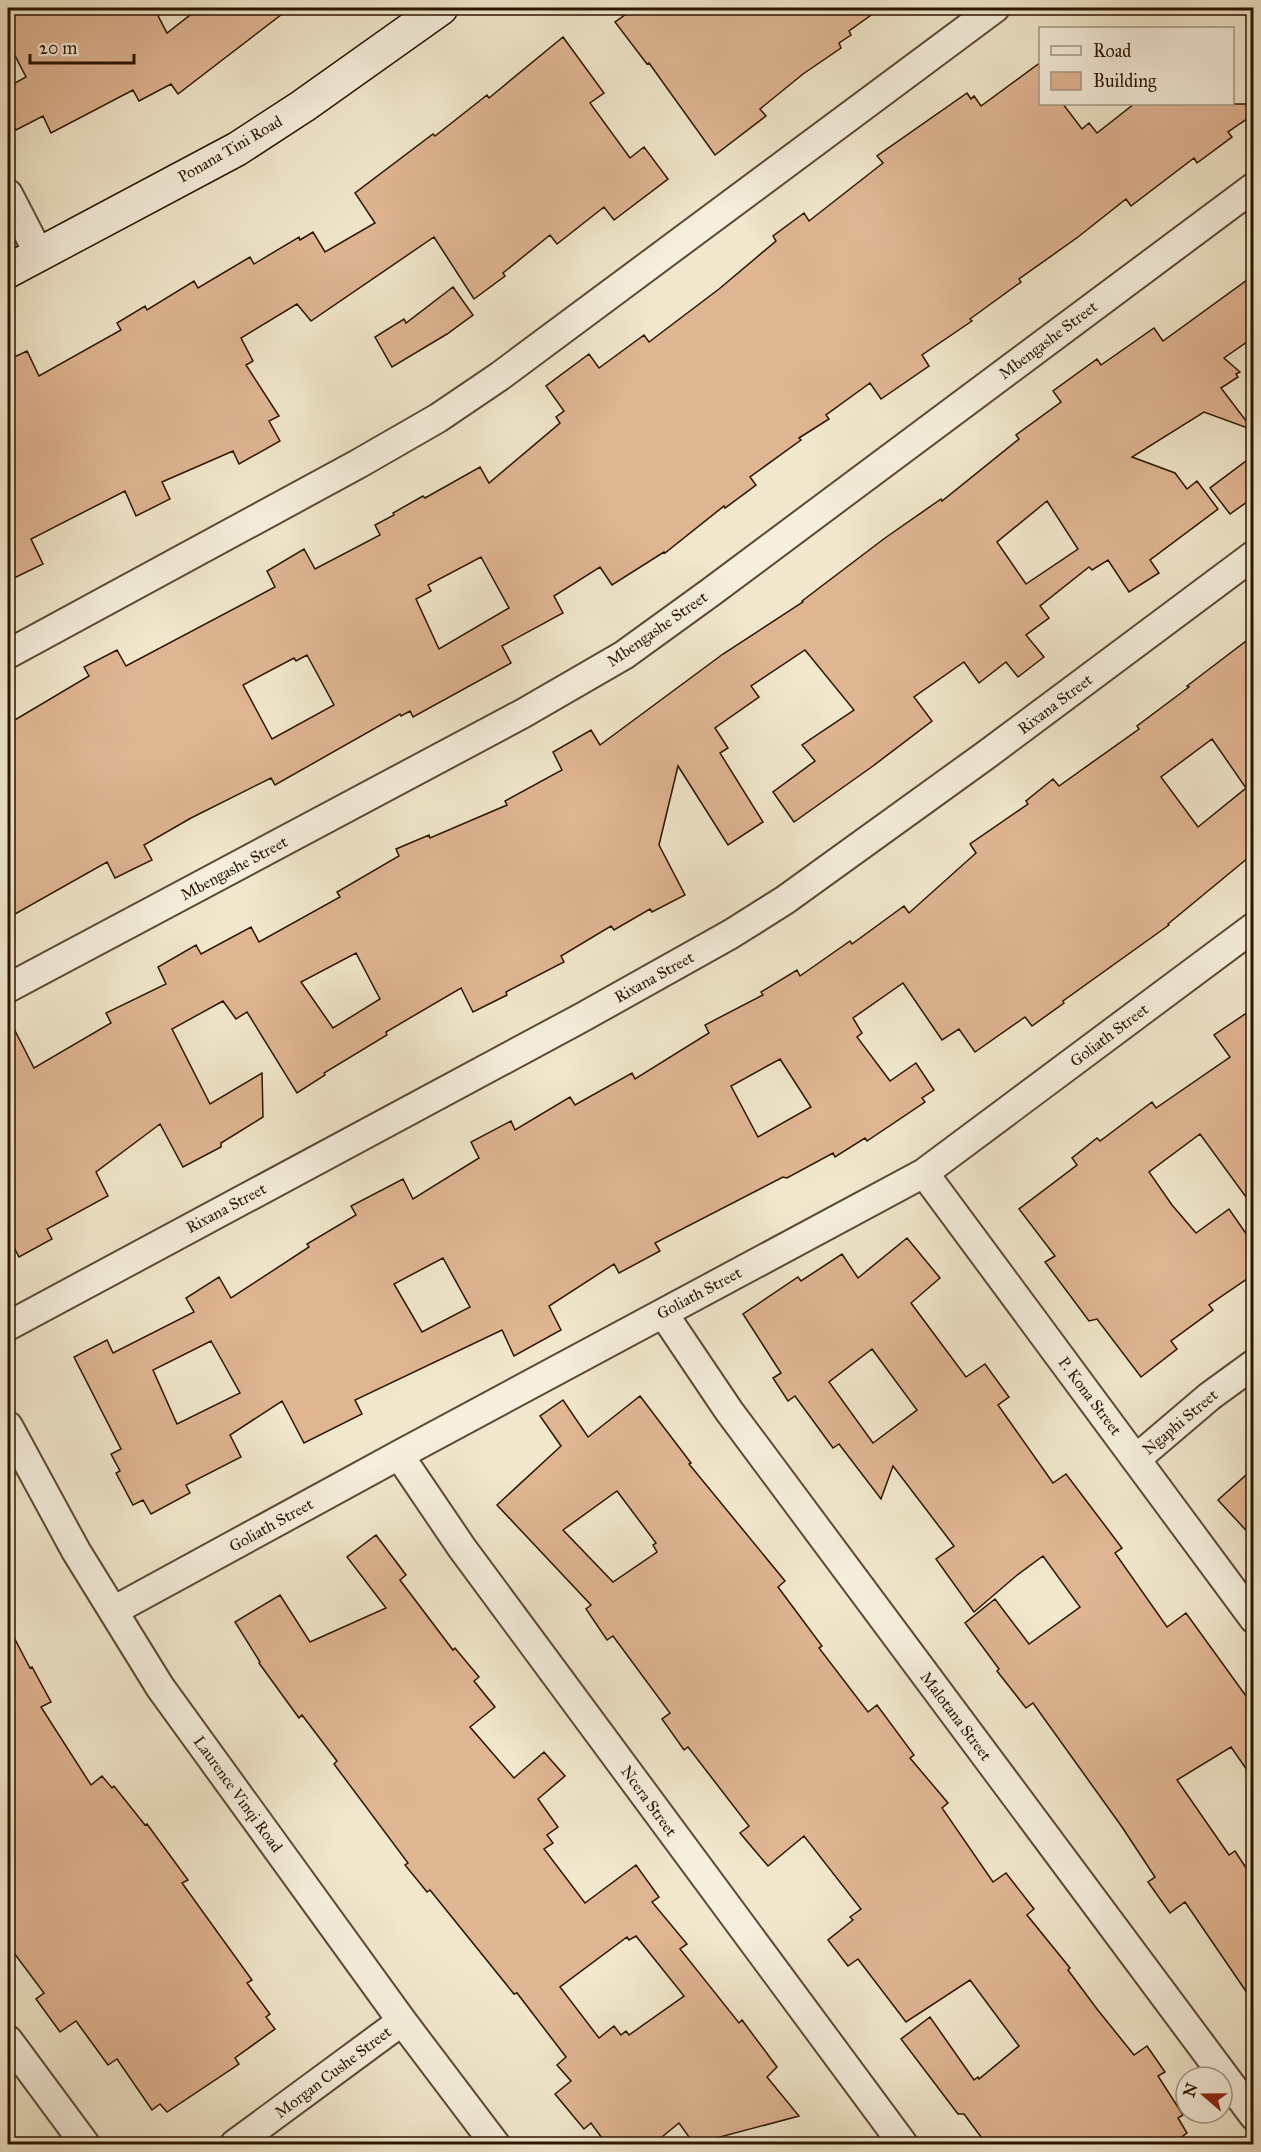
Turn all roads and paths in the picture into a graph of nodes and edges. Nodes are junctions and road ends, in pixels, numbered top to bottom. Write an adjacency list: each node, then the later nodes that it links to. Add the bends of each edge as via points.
1 (441, 8): 5 (street, Ponana Tini Road, via 237,149)
2 (995, 8): 8 (street, via 438,418)
3 (1254, 187): 10 (street, Mbengashe Street, via 624,655 522,714)
4 (8, 194): 5 (street)
5 (39, 254): 6 (street, Ponana Tini Road)
6 (8, 271)
7 (1254, 555): 13 (street, Rixana Street, via 840,862 731,934)
8 (8, 654)
9 (1254, 927): 11 (street, Goliath Street)
10 (8, 988)
11 (924, 1173): 12 (street, Goliath Street); 17 (street, P. Kona Street)
12 (663, 1313): 16 (street, Goliath Street); 22 (street, Malotana Street, via 736,1420)
13 (8, 1326)
14 (1254, 1364): 17 (street, Ngaphi Street)
15 (8, 1426): 18 (street, Laurence Vinqi Road)
16 (399, 1455): 18 (street, Goliath Street); 26 (street, Ncera Street, via 462,1548)
17 (1136, 1459): 19 (street, P. Kona Street)
18 (113, 1611): 20 (street, Laurence Vinqi Road, via 160,1687)
19 (1254, 1619)
20 (402, 2021): 24 (street, Morgan Cushe Street); 25 (street, Laurence Vinqi Road)
21 (8, 2040): 23 (street)
22 (1254, 2116)
23 (85, 2145)
24 (235, 2145)
25 (495, 2145)
26 (903, 2145)

